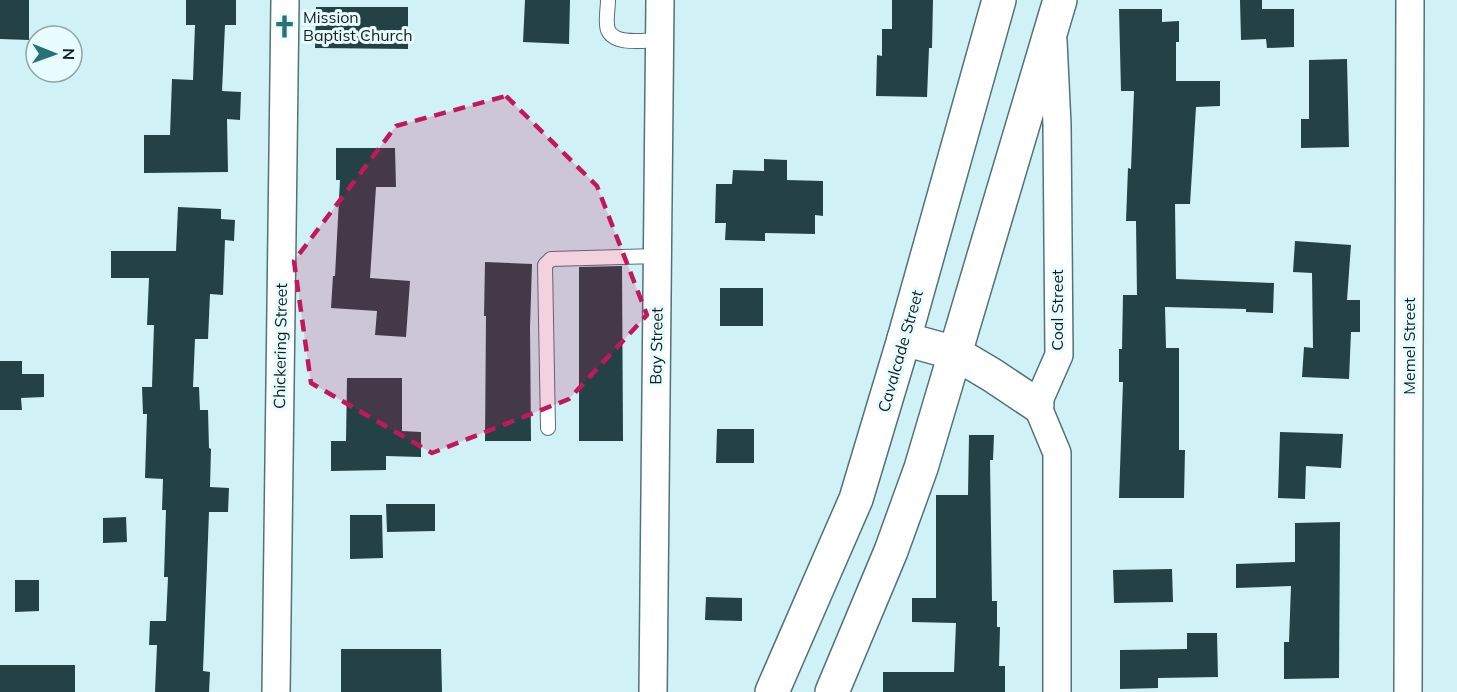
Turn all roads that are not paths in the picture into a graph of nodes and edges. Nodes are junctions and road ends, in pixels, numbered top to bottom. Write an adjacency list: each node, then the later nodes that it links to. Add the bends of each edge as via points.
1 (285, 0): 13 (street, Chickering Street)
2 (608, 0): 7 (lane, via 608,29 613,37)
3 (660, 0): 7 (street, Bay Street)
4 (999, 0): 9 (main road, Cavalcade Street)
5 (1410, 0): 18 (street, Memel Street)
6 (1056, 14): 10 (main road); 11 (street, Coal Street, via 1059,355)
7 (659, 40): 8 (street, Bay Street)
8 (657, 256): 12 (lane, via 550,259 545,265); 14 (street, Bay Street)
9 (904, 339): 10 (main road); 15 (main road, Cavalcade Street, via 856,499)
10 (955, 353): 11 (main road); 16 (main road, via 921,468 891,551)
11 (1036, 405): 17 (street, via 1057,453)
12 (548, 428)
13 (276, 692)
14 (653, 692)
15 (772, 692)
16 (832, 692)
17 (1057, 692)
18 (1408, 692)

